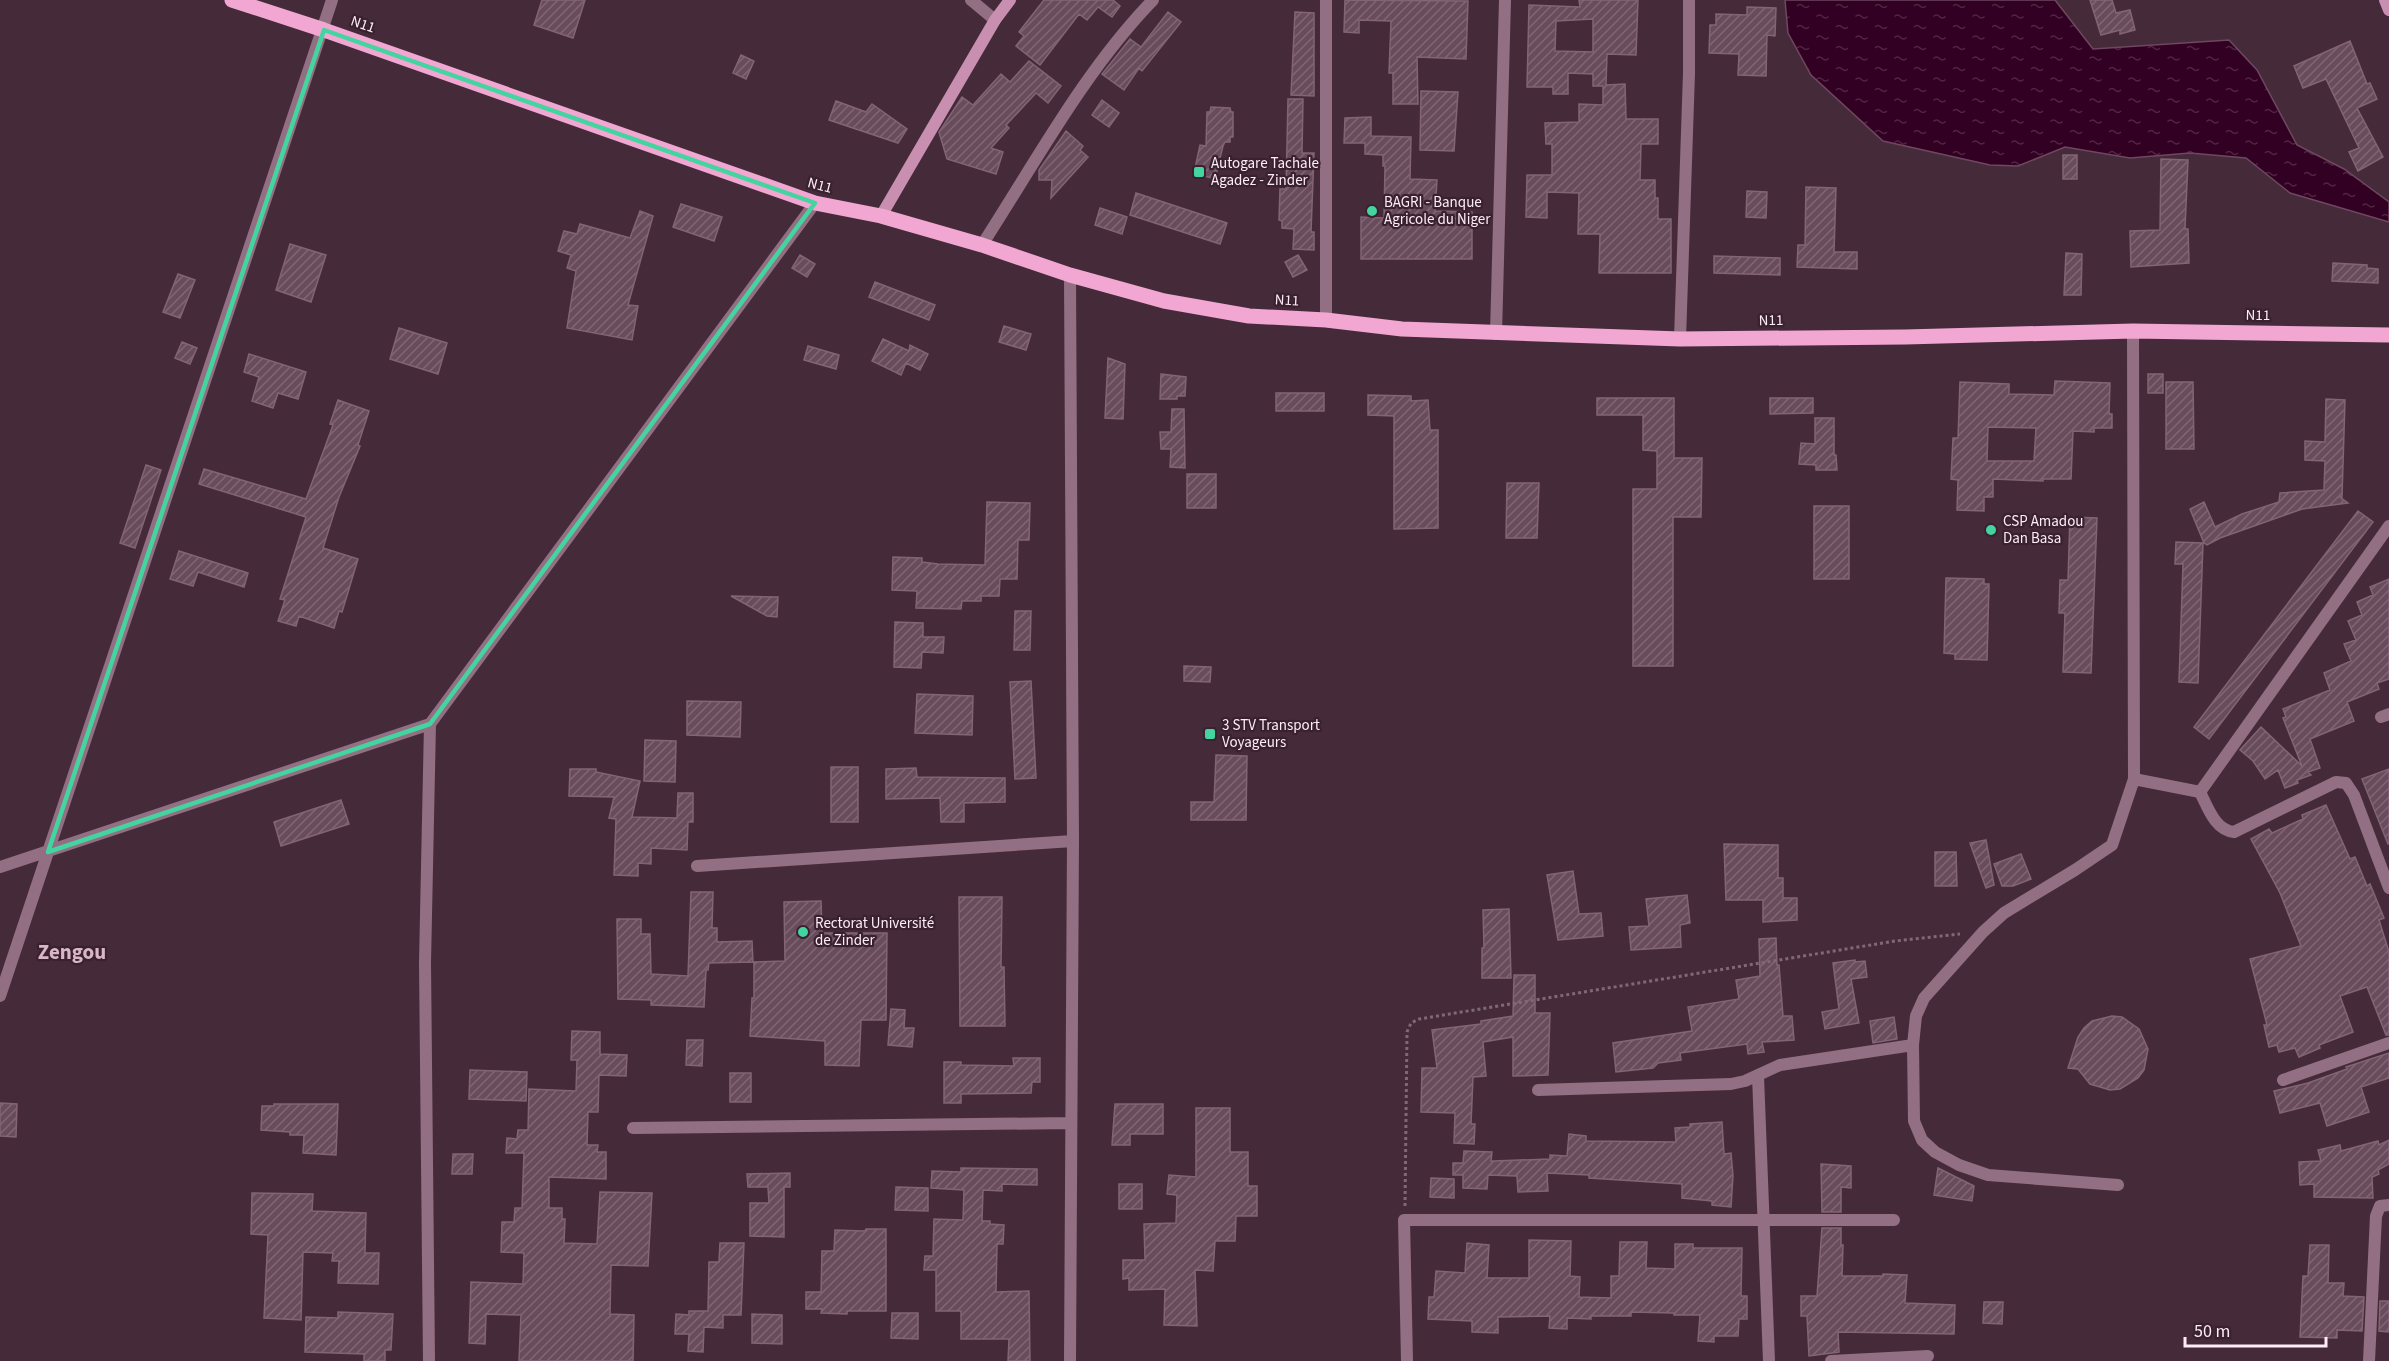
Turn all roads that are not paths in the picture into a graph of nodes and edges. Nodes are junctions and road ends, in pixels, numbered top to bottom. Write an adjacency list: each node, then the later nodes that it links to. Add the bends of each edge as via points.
1 (232, 0): 12 (main road, N11)
2 (332, 0): 12 (street)
3 (971, 0): 11 (street)
4 (1010, 0): 11 (street)
5 (1153, 0): 15 (street, via 1126,28 1074,101)
6 (1326, 0): 17 (street)
7 (1505, 0): 19 (street)
8 (1689, 0): 21 (street)
9 (2385, 0): 10 (street)
10 (2389, 10)
11 (995, 20): 14 (street)
12 (324, 30): 13 (main road, N11); 27 (street)
13 (815, 203): 14 (main road, N11); 23 (street)
14 (881, 216): 15 (main road, N11)
15 (982, 245): 16 (main road, N11)
16 (1070, 275): 17 (main road, N11, via 1185,305 1249,316); 26 (street)
17 (1326, 320): 19 (main road, N11)
18 (2133, 331): 20 (main road, N11); 21 (main road, N11); 24 (street)
19 (1496, 334): 21 (main road, N11)
20 (2389, 335)
21 (1680, 339)
22 (2389, 526): 25 (street)
23 (430, 724): 27 (street); 44 (street, via 425,963)
24 (2134, 779): 25 (street); 33 (street, via 2112,845 2004,913 1983,932 1924,998 1916,1016)
25 (2200, 792): 30 (street, via 2218,826 2234,832 2336,782 2346,783)
26 (1074, 841): 28 (street); 37 (street)
27 (48, 852): 29 (street); 31 (street)
28 (697, 866)
29 (0, 867)
30 (2389, 888)
31 (0, 996)
32 (2389, 1043): 35 (street)
33 (1913, 1045): 34 (street, via 1780,1065); 39 (street, via 1914,1121 1922,1140 1935,1152 1988,1175)
34 (1758, 1076): 36 (street, via 1731,1084); 41 (street)
35 (2283, 1080)
36 (1538, 1090)
37 (1071, 1123): 38 (street); 45 (street)
38 (633, 1128)
39 (2118, 1185)
40 (2389, 1205): 49 (street, via 2380,1206 2376,1216)
41 (1764, 1220): 42 (street); 46 (street, via 1404,1220); 47 (street)
42 (1894, 1220)
43 (1928, 1356): 48 (street)
44 (429, 1361)
45 (1070, 1361)
46 (1407, 1361)
47 (1769, 1361)
48 (1831, 1361)
49 (2369, 1361)

